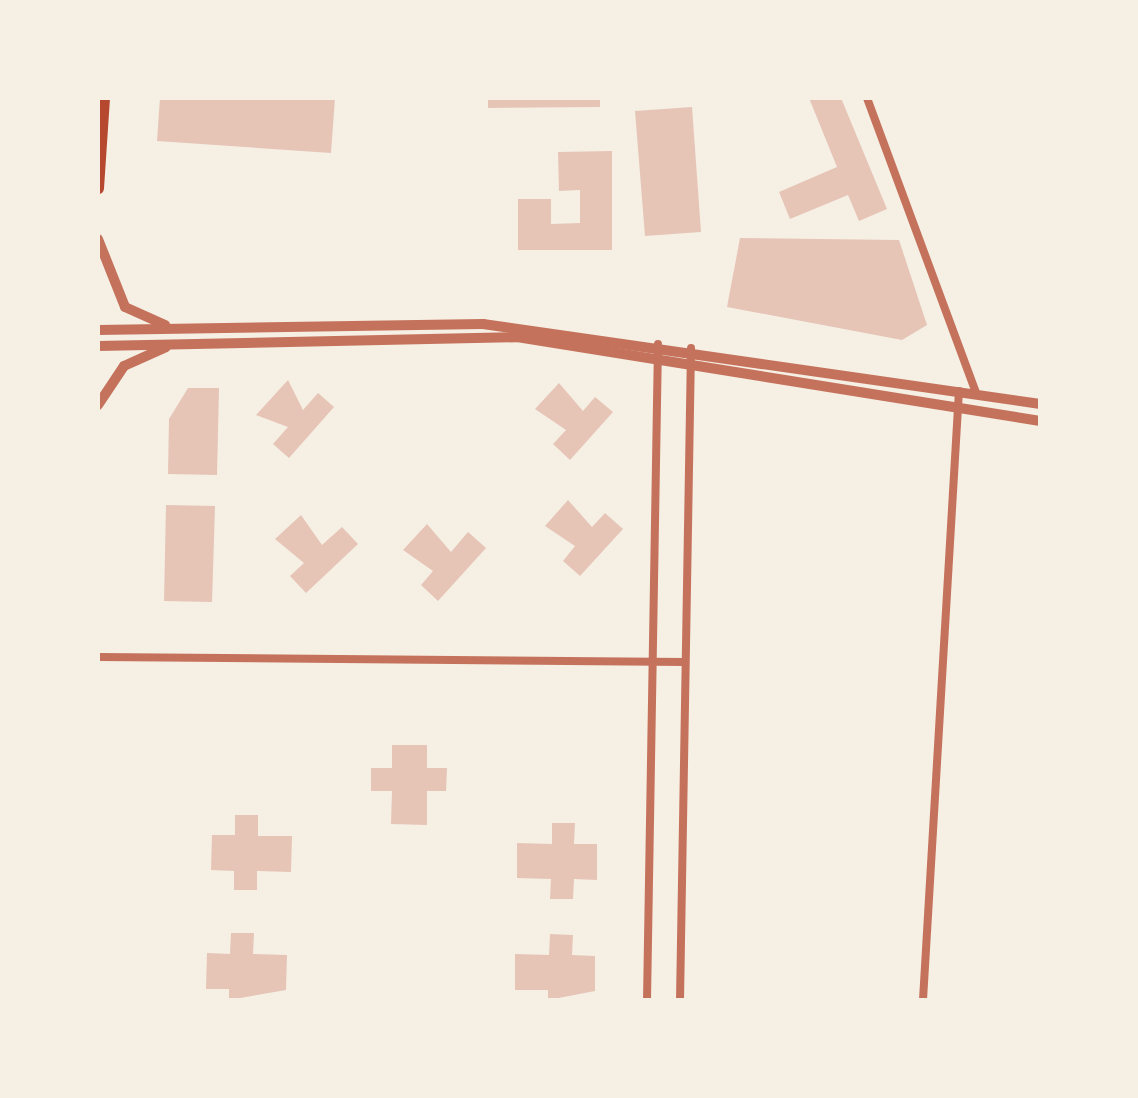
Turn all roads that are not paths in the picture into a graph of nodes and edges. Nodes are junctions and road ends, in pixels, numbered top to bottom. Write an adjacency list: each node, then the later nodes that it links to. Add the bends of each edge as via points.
1 (104, 98): 3 (main road)
2 (866, 98): 14 (street)
3 (98, 188)
4 (98, 239): 5 (street, via 125,307)
5 (181, 328): 6 (street); 8 (street, via 483,324)
6 (98, 330)
7 (177, 344): 9 (street); 11 (street, via 484,336); 16 (street, via 124,366)
8 (658, 344): 10 (street); 11 (street)
9 (98, 346)
10 (690, 348): 12 (street); 13 (street)
11 (658, 356): 12 (street); 20 (street)
12 (690, 362): 17 (street); 21 (street)
13 (960, 388): 14 (street); 17 (street)
14 (976, 392): 15 (street)
15 (1040, 404)
16 (98, 405)
17 (958, 406): 18 (street); 24 (street)
18 (1040, 421)
19 (98, 658): 20 (street)
20 (652, 661): 21 (street); 22 (street)
21 (685, 662): 23 (street)
22 (646, 1000)
23 (680, 1000)
24 (923, 1000)

